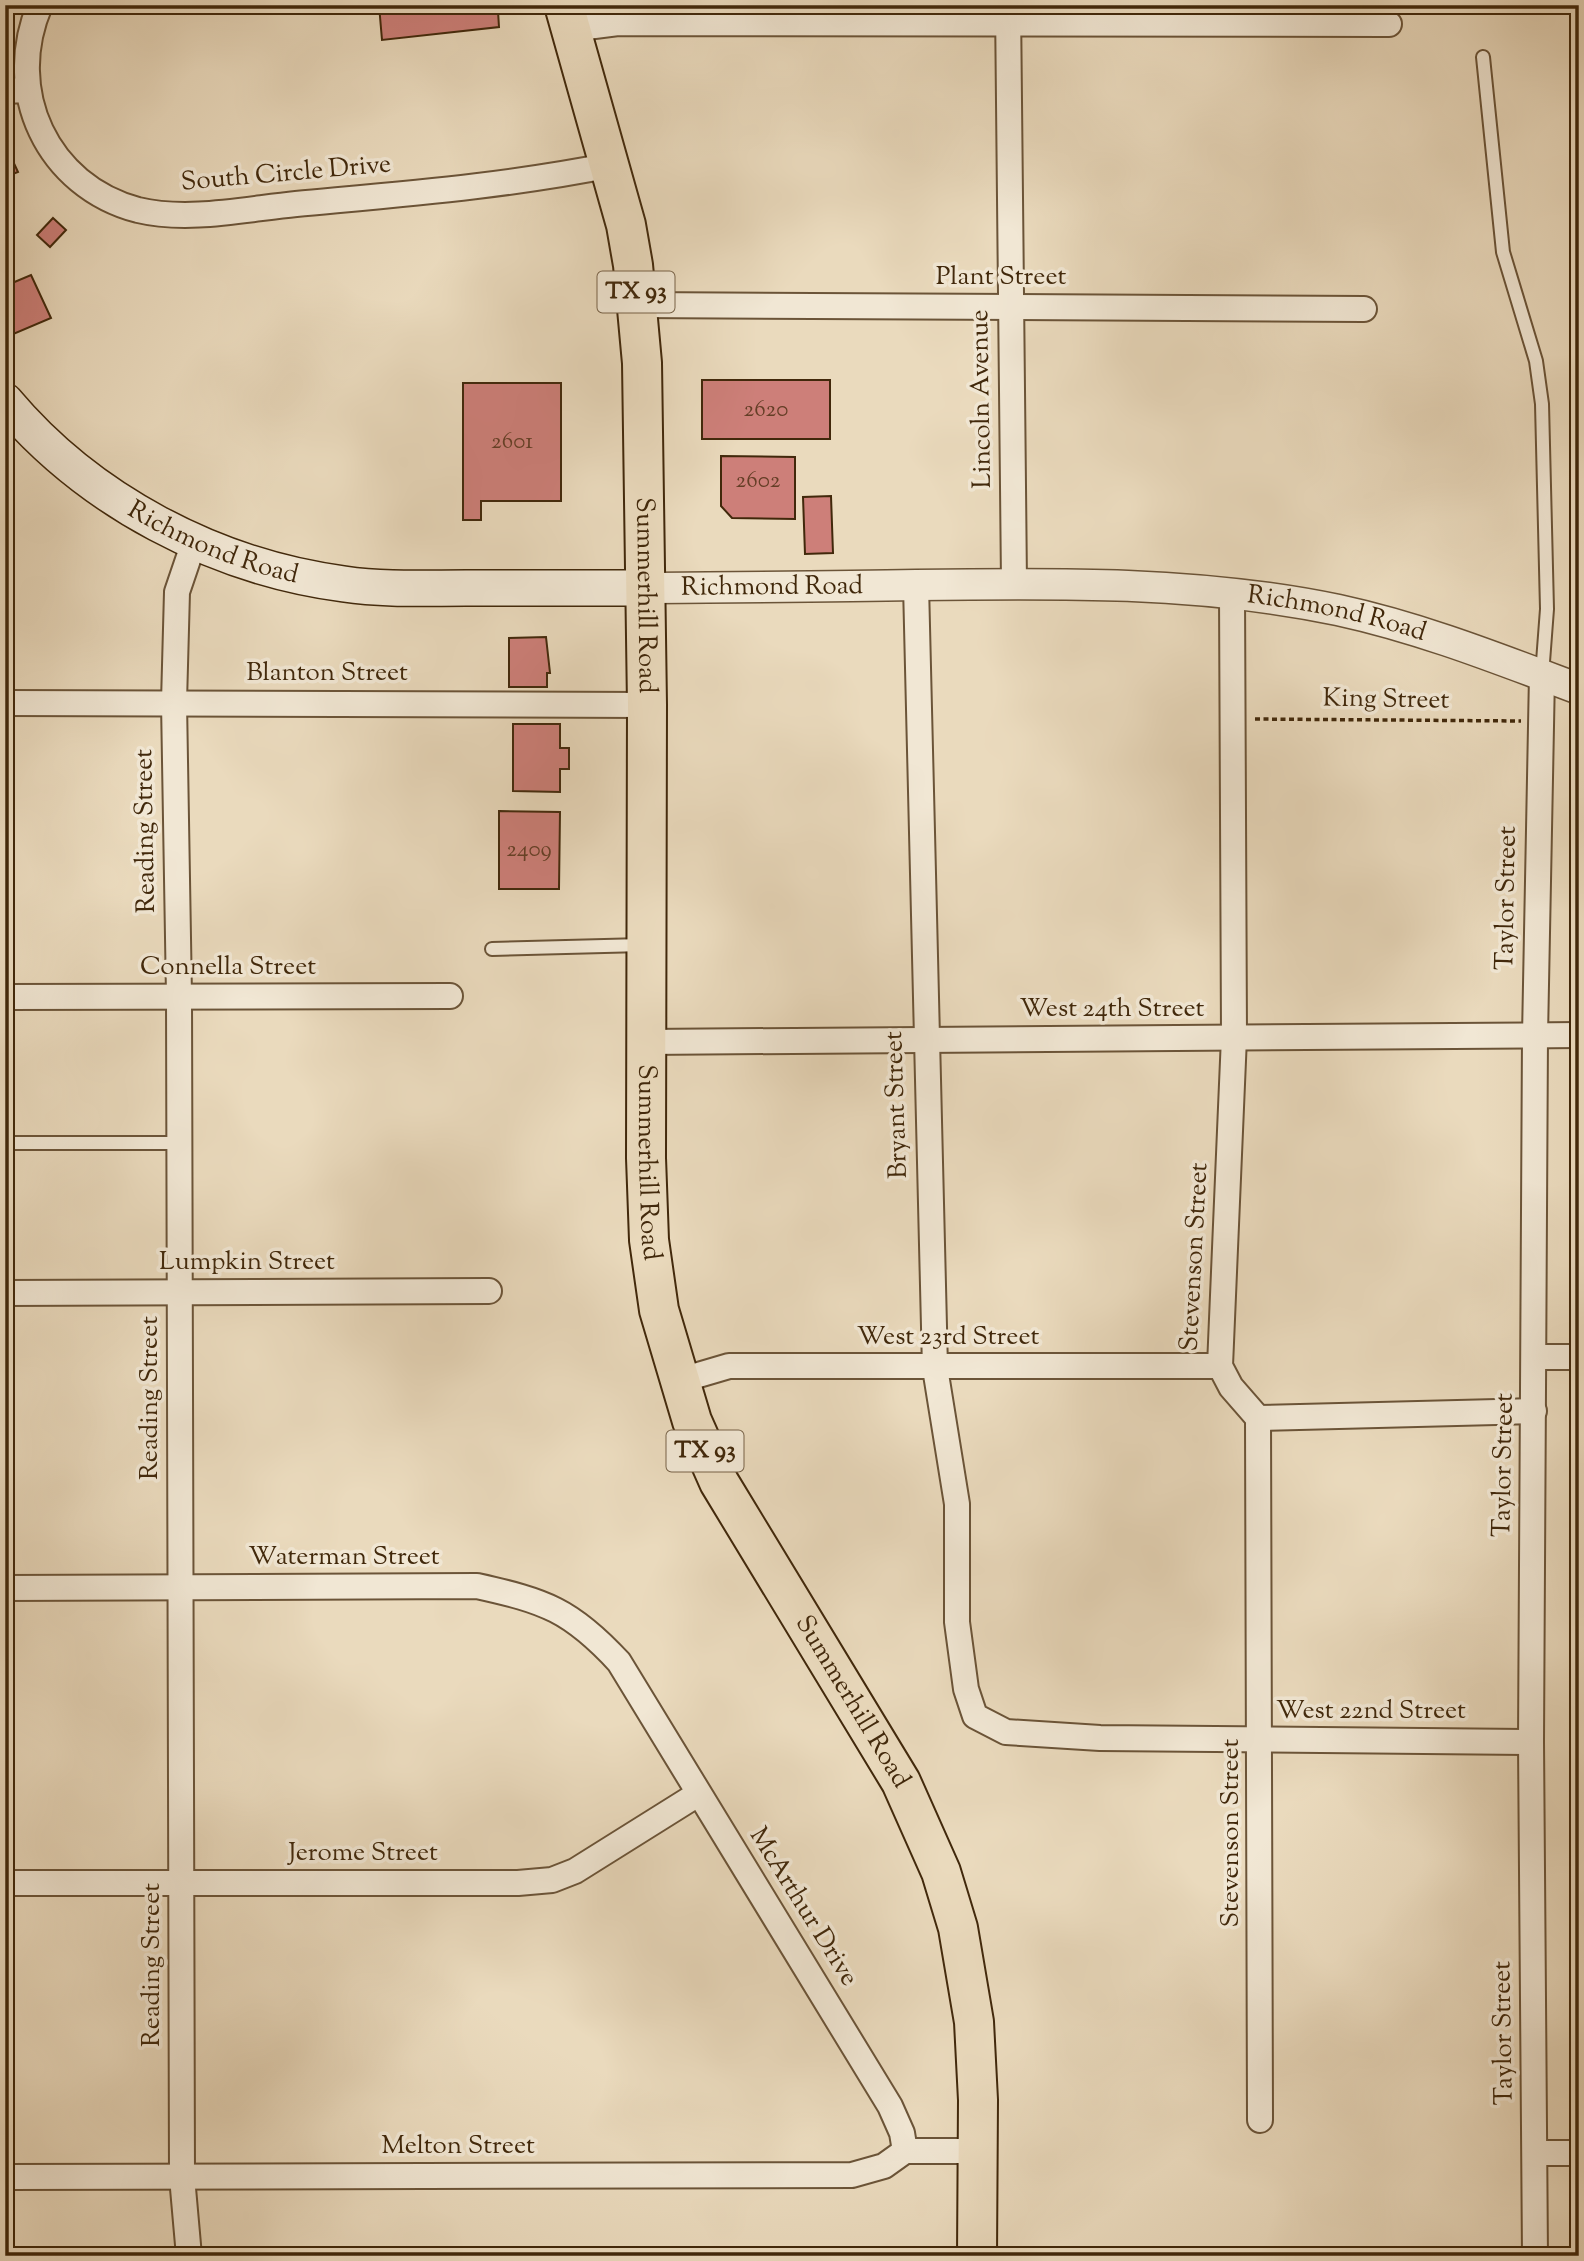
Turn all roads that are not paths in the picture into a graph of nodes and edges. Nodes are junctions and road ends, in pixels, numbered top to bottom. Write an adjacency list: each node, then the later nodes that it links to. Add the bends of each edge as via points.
1 (40, 5): 6 (street, South Circle Drive)
2 (1008, 14): 3 (street, via 618,23); 4 (street); 9 (street, Lincoln Avenue)
3 (567, 17): 7 (main road, Summerhill Road / TX 93)
4 (1389, 24)
5 (1483, 57): 17 (lane, via 1503,252 1536,362 1542,404 1547,609)
6 (16, 90): 7 (street, South Circle Drive, via 52,151 81,182 119,203 164,213 220,212 472,188)
7 (611, 165): 8 (main road, Summerhill Road / TX 93)
8 (638, 305): 9 (street, Plant Street); 15 (main road, Summerhill Road / TX 93, via 645,423)
9 (1011, 306): 10 (street, Plant Street); 13 (street, Lincoln Avenue)
10 (1364, 309)
11 (5, 401): 12 (main road, Richmond Road, via 52,450 96,485)
12 (194, 542): 15 (main road, Richmond Road, via 273,570 344,584); 19 (street, Reading Street, via 177,592)
13 (1014, 583): 14 (street, Richmond Road); 16 (street, Richmond Road)
14 (916, 585): 15 (street, Richmond Road); 30 (street, Bryant Street)
15 (646, 588): 21 (main road, Summerhill Road / TX 93)
16 (1231, 594): 17 (street, Richmond Road, via 1336,610 1427,632); 29 (street, Stevenson Street)
17 (1542, 675): 18 (street, Richmond Road); 28 (street, Taylor Street)
18 (1579, 689)
19 (174, 702): 20 (street, Blanton Street); 21 (street, Blanton Street); 24 (street, Reading Street)
20 (5, 703)
21 (648, 705): 22 (main road, Summerhill Road / TX 93)
22 (647, 945): 23 (lane); 31 (main road, Summerhill Road / TX 93)
23 (492, 948)
24 (179, 996): 25 (street, Connella Street); 26 (street, Connella Street); 33 (street, Reading Street)
25 (450, 996)
26 (5, 997)
27 (1579, 1035): 28 (street, West 24th Street)
28 (1535, 1036): 29 (street, West 24th Street); 37 (street, Taylor Street)
29 (1234, 1037): 30 (street, West 24th Street); 39 (street, Stevenson Street)
30 (925, 1040): 31 (street, West 24th Street); 40 (street, Bryant Street)
31 (646, 1042): 41 (main road, Summerhill Road / TX 93, via 649,1240 659,1310)
32 (5, 1143): 33 (lane)
33 (179, 1143): 36 (street, Reading Street)
34 (489, 1292): 36 (street, Lumpkin Street)
35 (5, 1293): 36 (street, Lumpkin Street)
36 (179, 1293): 45 (street, Reading Street)
37 (1535, 1357): 38 (street); 42 (street, Taylor Street)
38 (1579, 1357)
39 (1220, 1366): 40 (street, West 23rd Street); 43 (street, Stevenson Street, via 1231,1387)
40 (935, 1368): 41 (street, West 23rd Street, via 729,1366); 46 (street, Bryant Street, via 957,1504)
41 (678, 1381): 55 (main road, Summerhill Road / TX 93, via 719,1482 896,1773 933,1852 958,1928 971,1991)
42 (1534, 1411): 43 (street); 49 (street, Taylor Street)
43 (1258, 1418): 48 (street, Stevenson Street)
44 (5, 1588): 45 (street, Waterman Street)
45 (180, 1588): 47 (street, Waterman Street, via 477,1586 536,1599 592,1633 619,1662); 52 (street, Reading Street)
46 (957, 1622): 48 (street, West 22nd Street, via 966,1689 975,1716 1006,1732)
47 (640, 1698): 50 (street, McArthur Drive)
48 (1261, 1740): 49 (street, West 22nd Street); 53 (street, Stevenson Street)
49 (1531, 1742): 56 (street, Taylor Street)
50 (698, 1794): 52 (street, Jerome Street, via 575,1871 552,1880); 54 (street, McArthur Drive, via 890,2106)
51 (5, 1883): 52 (street, Jerome Street)
52 (182, 1883): 59 (street, Reading Street)
53 (1260, 2120)
54 (905, 2151): 55 (street); 59 (street, Melton Street, via 884,2166 852,2175)
55 (978, 2151): 61 (main road, Summerhill Road / TX 93)
56 (1535, 2153): 57 (street); 62 (street, Taylor Street)
57 (1579, 2153)
58 (5, 2177): 59 (street, Melton Street)
59 (182, 2177): 60 (street, Reading Street)
60 (190, 2256)
61 (977, 2256)
62 (1535, 2256)

